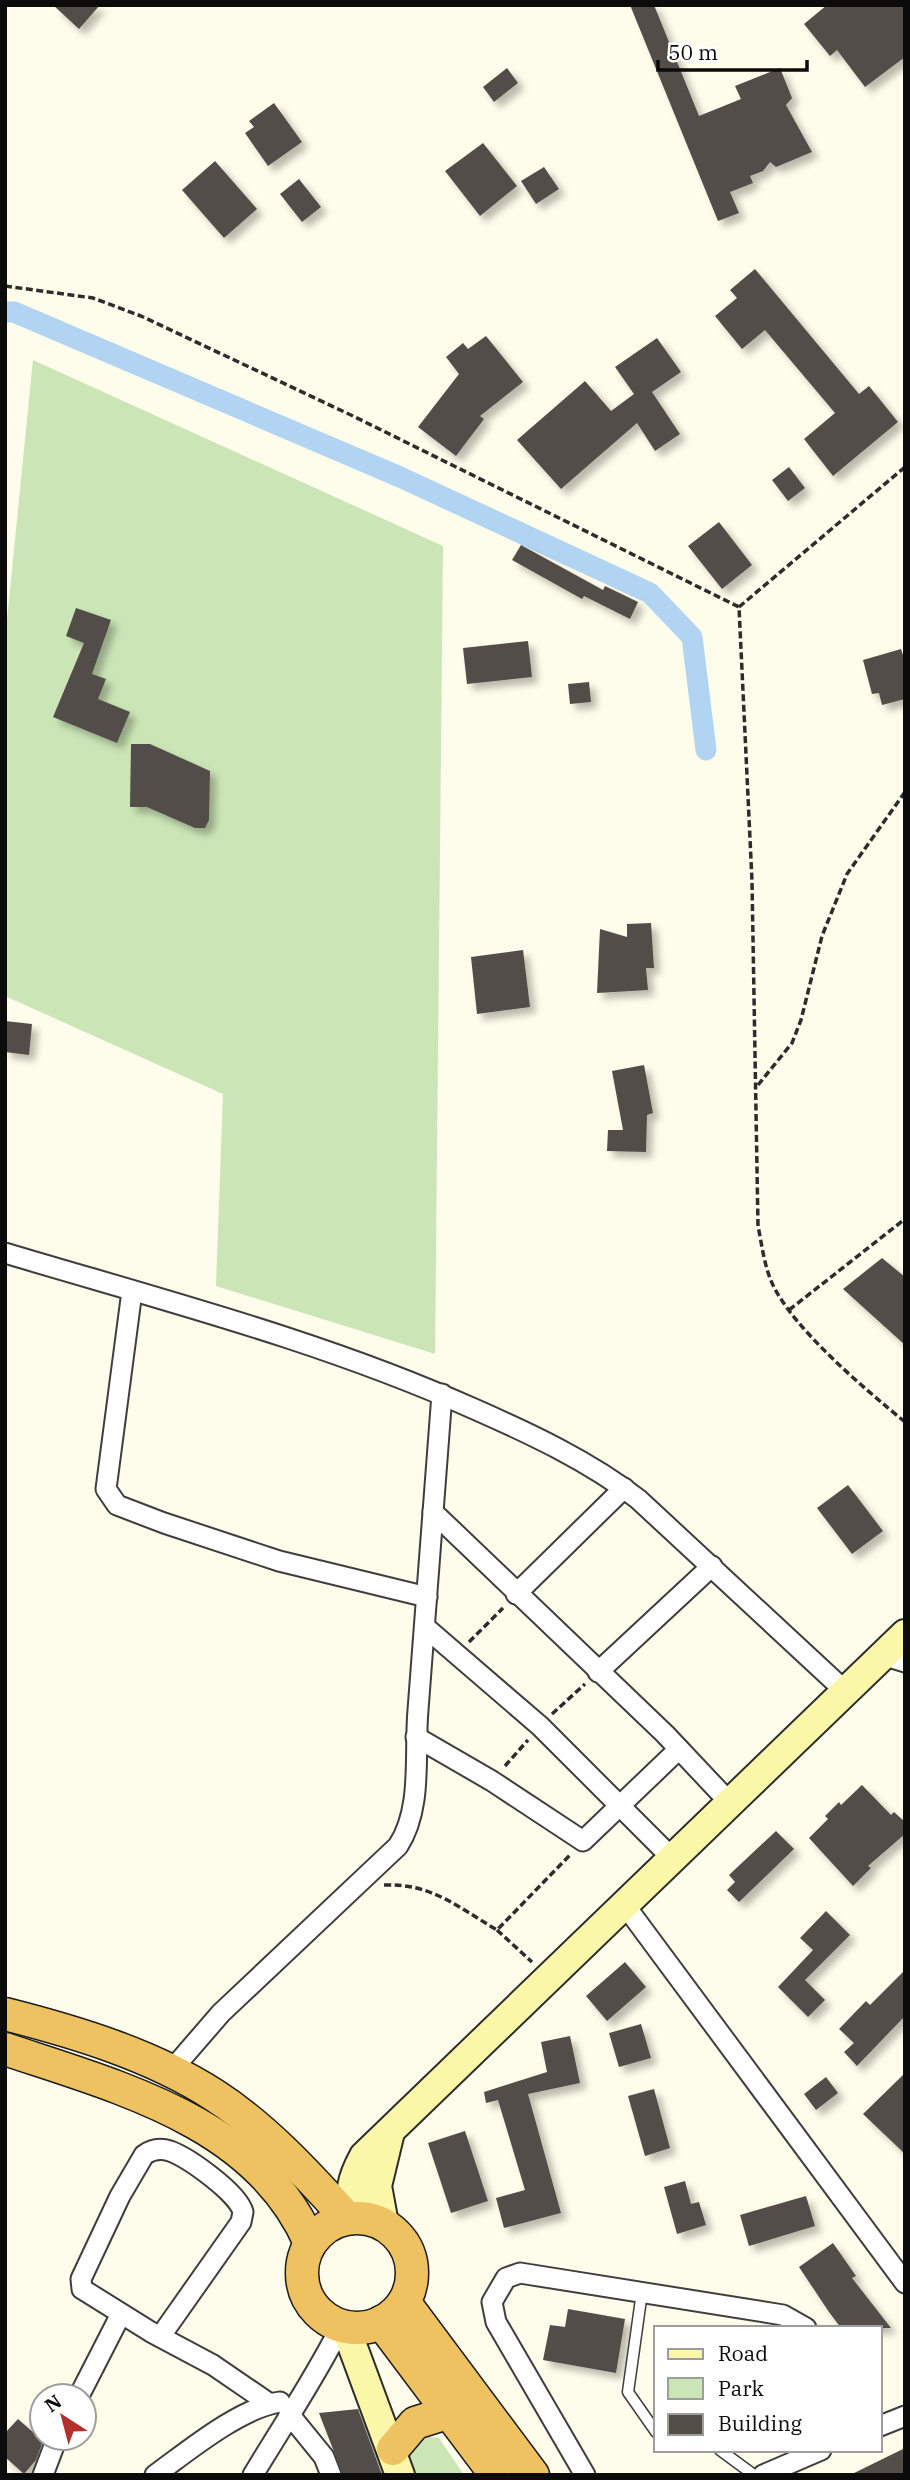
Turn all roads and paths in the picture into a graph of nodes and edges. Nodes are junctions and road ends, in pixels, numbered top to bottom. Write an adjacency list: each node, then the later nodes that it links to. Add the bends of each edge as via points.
1 (5, 286): 3 (path, via 93,298 141,317)
2 (905, 467): 3 (path)
3 (739, 607): 5 (path)
4 (905, 792): 5 (path, via 847,874 822,936 802,1020 792,1043)
5 (756, 1087): 9 (path, via 758,1226 773,1285)
6 (905, 1219): 9 (path)
7 (5, 1253): 8 (street)
8 (132, 1291): 10 (street, via 328,1350); 16 (street, via 106,1489 117,1505 279,1561)
9 (789, 1310): 11 (path)
10 (442, 1394): 12 (street, via 539,1439); 13 (street)
11 (905, 1422)
12 (624, 1488): 14 (street); 15 (street)
13 (433, 1512): 15 (street); 16 (street)
14 (712, 1566): 21 (street); 22 (street)
15 (516, 1594): 19 (path); 21 (street)
16 (427, 1597): 17 (street)
17 (425, 1627): 19 (street); 23 (street)
18 (905, 1634): 20 (main road)
19 (458, 1654): 26 (street)
20 (893, 1658): 22 (main road)
21 (598, 1672): 24 (street)
22 (845, 1691): 25 (main road)
23 (416, 1737): 27 (street); 29 (street, via 409,1829 398,1846)
24 (679, 1749): 25 (street); 26 (street)
25 (730, 1803): 28 (main road)
26 (621, 1804): 27 (street); 28 (street)
27 (583, 1841): 31 (path)
28 (672, 1858): 30 (main road)
29 (351, 1890): 31 (path, via 408,1884 432,1891); 35 (street, via 221,2013)
30 (624, 1904): 32 (main road); 38 (street)
31 (497, 1930): 32 (path)
32 (549, 1977): 36 (main road, via 391,2130 377,2186)
33 (5, 2014): 35 (highway, via 121,2049)
34 (5, 2049): 37 (highway, via 126,2090 198,2124 243,2154 279,2189)
35 (170, 2072): 36 (highway, via 214,2095 256,2126)
36 (362, 2220): 37 (highway, via 326,2227); 41 (highway, via 401,2238 411,2258 412,2281)
37 (310, 2243): 41 (highway, via 301,2275 313,2307 326,2319)
38 (905, 2283)
39 (642, 2292): 42 (street, via 783,2315); 50 (lane, via 628,2392); 61 (street, via 520,2273 506,2278 492,2302 496,2322)
40 (121, 2314): 43 (street); 43 (street, via 89,2295 81,2280 144,2155 161,2149 172,2152 236,2199 243,2212 241,2222); 44 (street)
41 (368, 2321): 46 (street); 47 (highway); 54 (main road, via 367,2380); 60 (highway)
42 (802, 2326)
43 (160, 2337): 45 (street, via 213,2365)
44 (86, 2382)
45 (270, 2404): 46 (street); 57 (street, via 230,2423)
46 (295, 2406): 55 (street); 58 (street)
47 (450, 2412): 54 (highway, via 415,2423); 59 (highway)
48 (905, 2416): 49 (street)
49 (882, 2425)
50 (654, 2429)
51 (52, 2452): 56 (street)
52 (723, 2452): 62 (lane)
53 (816, 2452): 63 (street)
54 (397, 2462)
55 (324, 2469)
56 (43, 2475)
57 (155, 2475)
58 (253, 2475)
59 (496, 2475)
60 (533, 2475)
61 (585, 2475)
62 (754, 2475)
63 (763, 2475)

